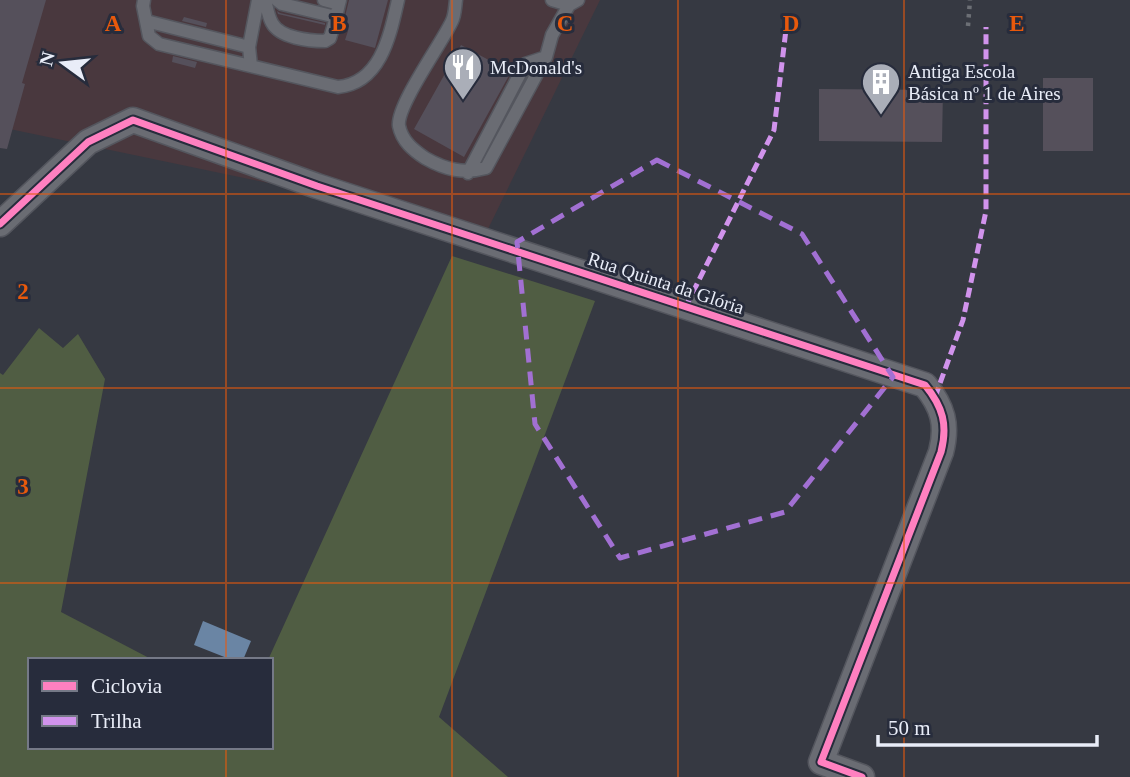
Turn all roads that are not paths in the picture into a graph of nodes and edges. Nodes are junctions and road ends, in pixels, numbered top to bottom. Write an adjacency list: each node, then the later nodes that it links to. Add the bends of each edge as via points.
1 (144, 0): 12 (lane)
2 (258, 0): 13 (lane)
3 (265, 0): 11 (lane, via 271,22 279,32 291,36 325,41)
4 (277, 0): 11 (lane)
5 (324, 0): 9 (lane)
6 (398, 0): 14 (lane, via 381,55 354,86 338,87)
7 (456, 0): 10 (lane, via 453,19 398,123 404,142 425,158 468,173 486,167 545,57 552,35)
8 (552, 0): 10 (lane)
9 (340, 2): 11 (lane)
10 (574, 3)
11 (335, 17)
12 (146, 21): 13 (lane); 14 (lane, via 149,36 159,44)
13 (249, 47): 14 (lane)
14 (251, 66)
15 (0, 224): 16 (street, Rua Quinta da Glória, via 88,142 133,120 317,186 925,385 945,422 942,452)
16 (819, 770): 17 (street, Rua Quinta da Glória)
17 (862, 777)

